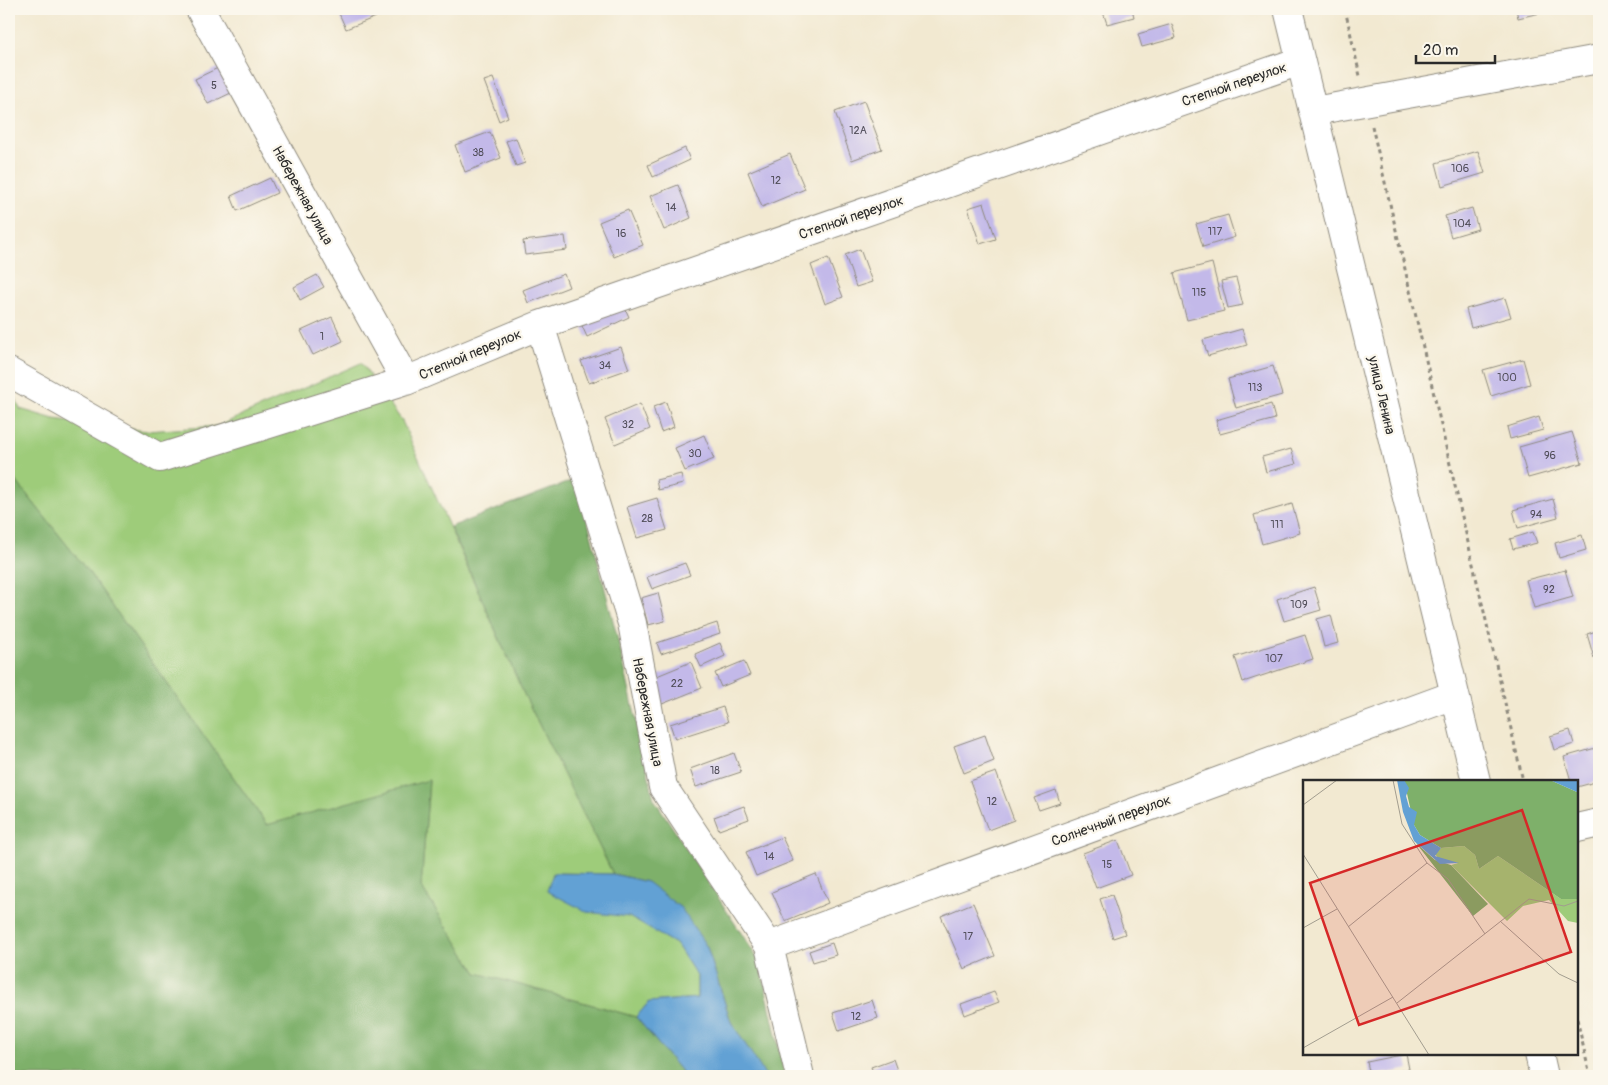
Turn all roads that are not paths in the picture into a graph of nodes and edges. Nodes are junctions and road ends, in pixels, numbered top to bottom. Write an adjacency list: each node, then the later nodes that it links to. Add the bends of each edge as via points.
1 (200, 9): 8 (street, Набережная улица)
2 (1288, 9): 4 (street, улица Ленина)
3 (1599, 59): 5 (street)
4 (1300, 61): 5 (street, улица Ленина); 6 (street, Степной переулок)
5 (1314, 111): 9 (street, улица Ленина)
6 (540, 325): 8 (street, Степной переулок); 13 (street, Набережная улица, via 632,623 662,787)
7 (9, 372): 8 (street, Степной переулок, via 160,458)
8 (406, 381)
9 (1454, 695): 10 (street, улица Ленина); 13 (street, Солнечный переулок)
10 (1476, 780)
11 (1599, 824): 12 (street)
12 (1578, 828)
13 (769, 946): 15 (street, Набережная улица)
14 (1539, 1055): 16 (street)
15 (800, 1076)
16 (1544, 1076)

